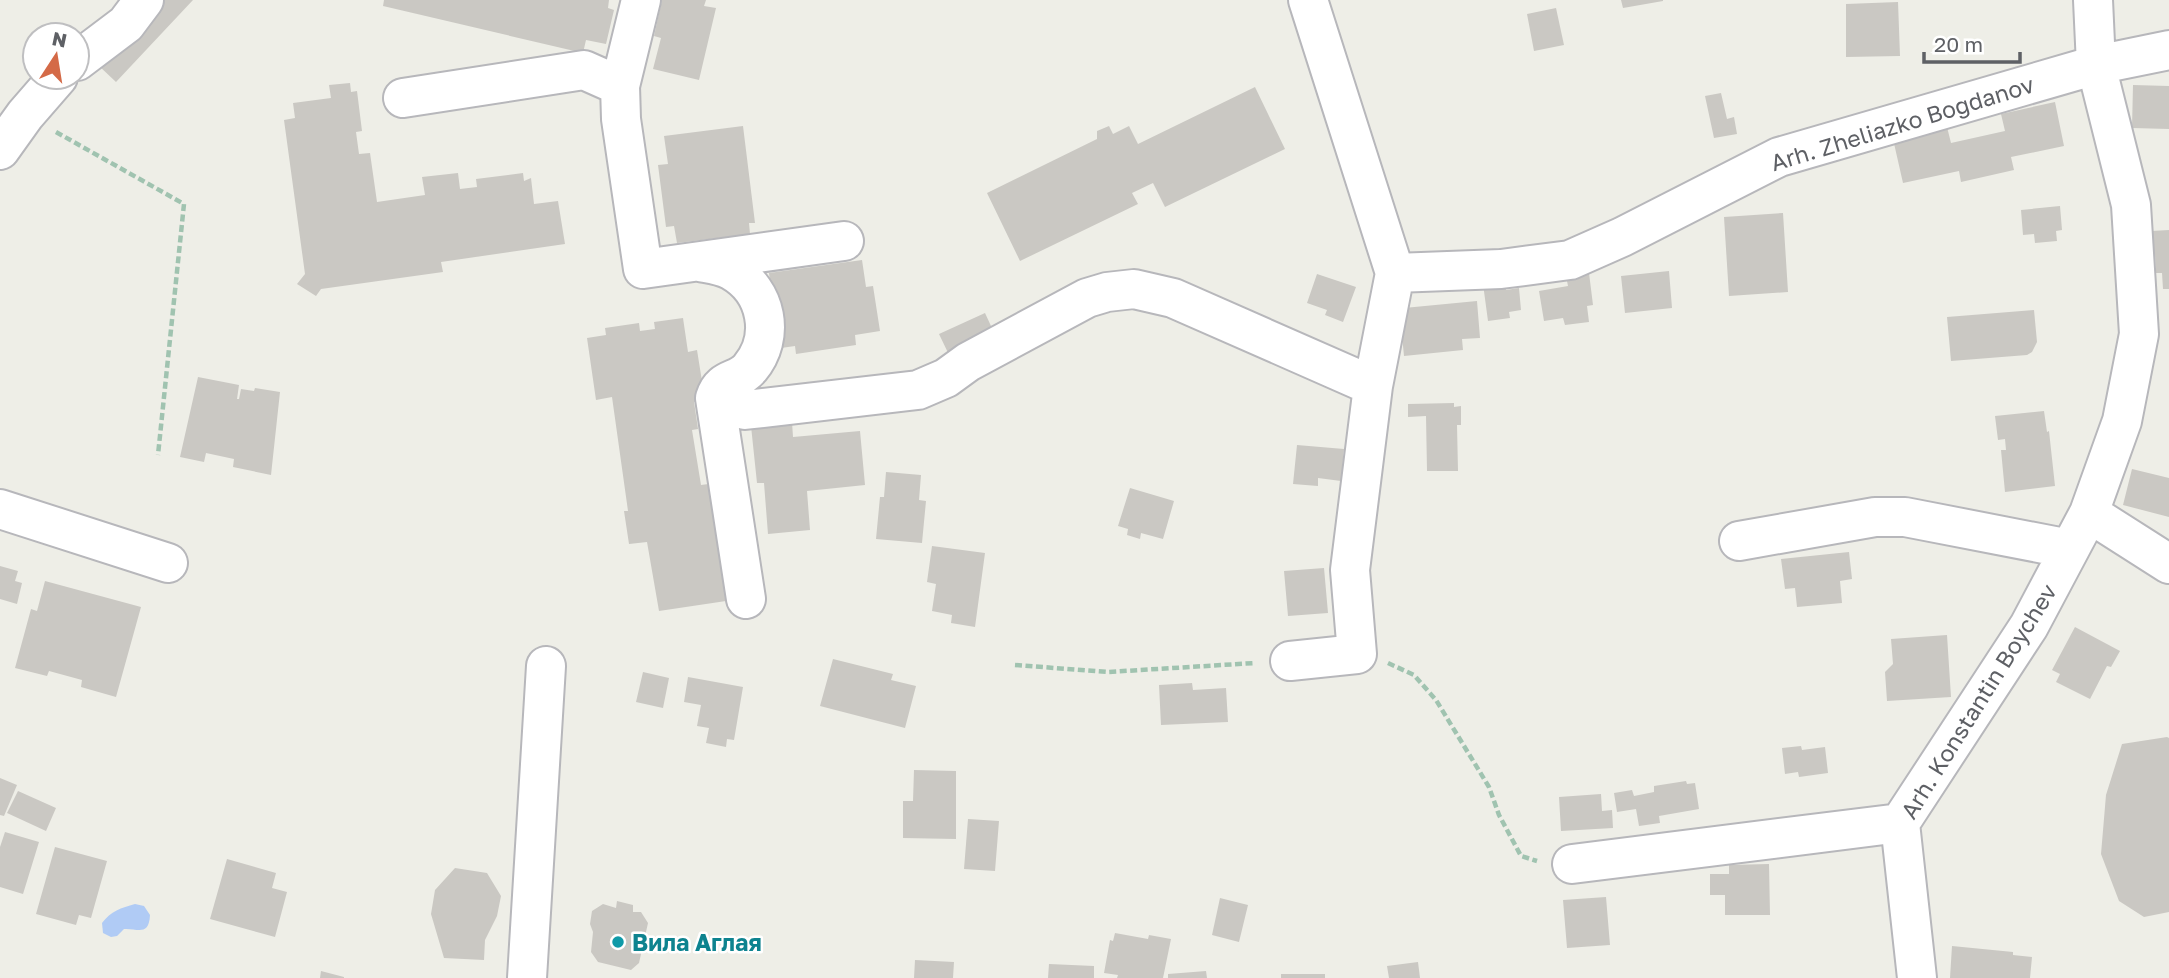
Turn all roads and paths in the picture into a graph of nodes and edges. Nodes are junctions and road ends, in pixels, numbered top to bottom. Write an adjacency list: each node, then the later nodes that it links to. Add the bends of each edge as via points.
1 (144, 0): 5 (street, via 126,24)
2 (641, 0): 8 (street)
3 (1308, 0): 15 (street)
4 (2093, 0): 7 (street, Arh. Konstantin Boychev)
5 (91, 50)
6 (2169, 50): 7 (street, Arh. Zheliazko Bogdanov)
7 (2096, 65): 15 (street, Arh. Zheliazko Bogdanov, via 1779,157 1570,260 1502,269); 20 (street, Arh. Konstantin Boychev, via 2132,205 2139,334 2122,421)
8 (620, 86): 10 (street, via 584,71); 14 (street, via 643,269)
9 (46, 91): 11 (street)
10 (403, 98)
11 (25, 115): 12 (street); 18 (path, via 184,204)
12 (0, 150)
13 (844, 241): 14 (street)
14 (701, 262): 25 (street, via 743,278 759,299 766,325 758,359 748,372 725,382 715,398)
15 (1395, 272): 16 (street)
16 (1373, 386): 17 (street, via 1173,298 1134,289 1087,298 918,390); 26 (street, via 1350,570)
17 (745, 410)
18 (158, 455)
19 (0, 509): 23 (street)
20 (2089, 513): 22 (street, Arh. Konstantin Boychev); 24 (street)
21 (1739, 541): 22 (street, via 1875,517 1905,517)
22 (2070, 549): 30 (street, Arh. Konstantin Boychev, via 2029,626)
23 (168, 563)
24 (2169, 564)
25 (746, 600)
26 (1357, 654): 27 (street); 31 (path, via 1375,657 1413,675 1436,700 1489,787 1521,856)
27 (1290, 661): 28 (path, via 1108,672)
28 (1015, 665)
29 (546, 666): 32 (street)
30 (1900, 823): 31 (street); 33 (street, Arh. Konstantin Boychev)
31 (1572, 864)
32 (527, 978)
33 (1916, 978)

